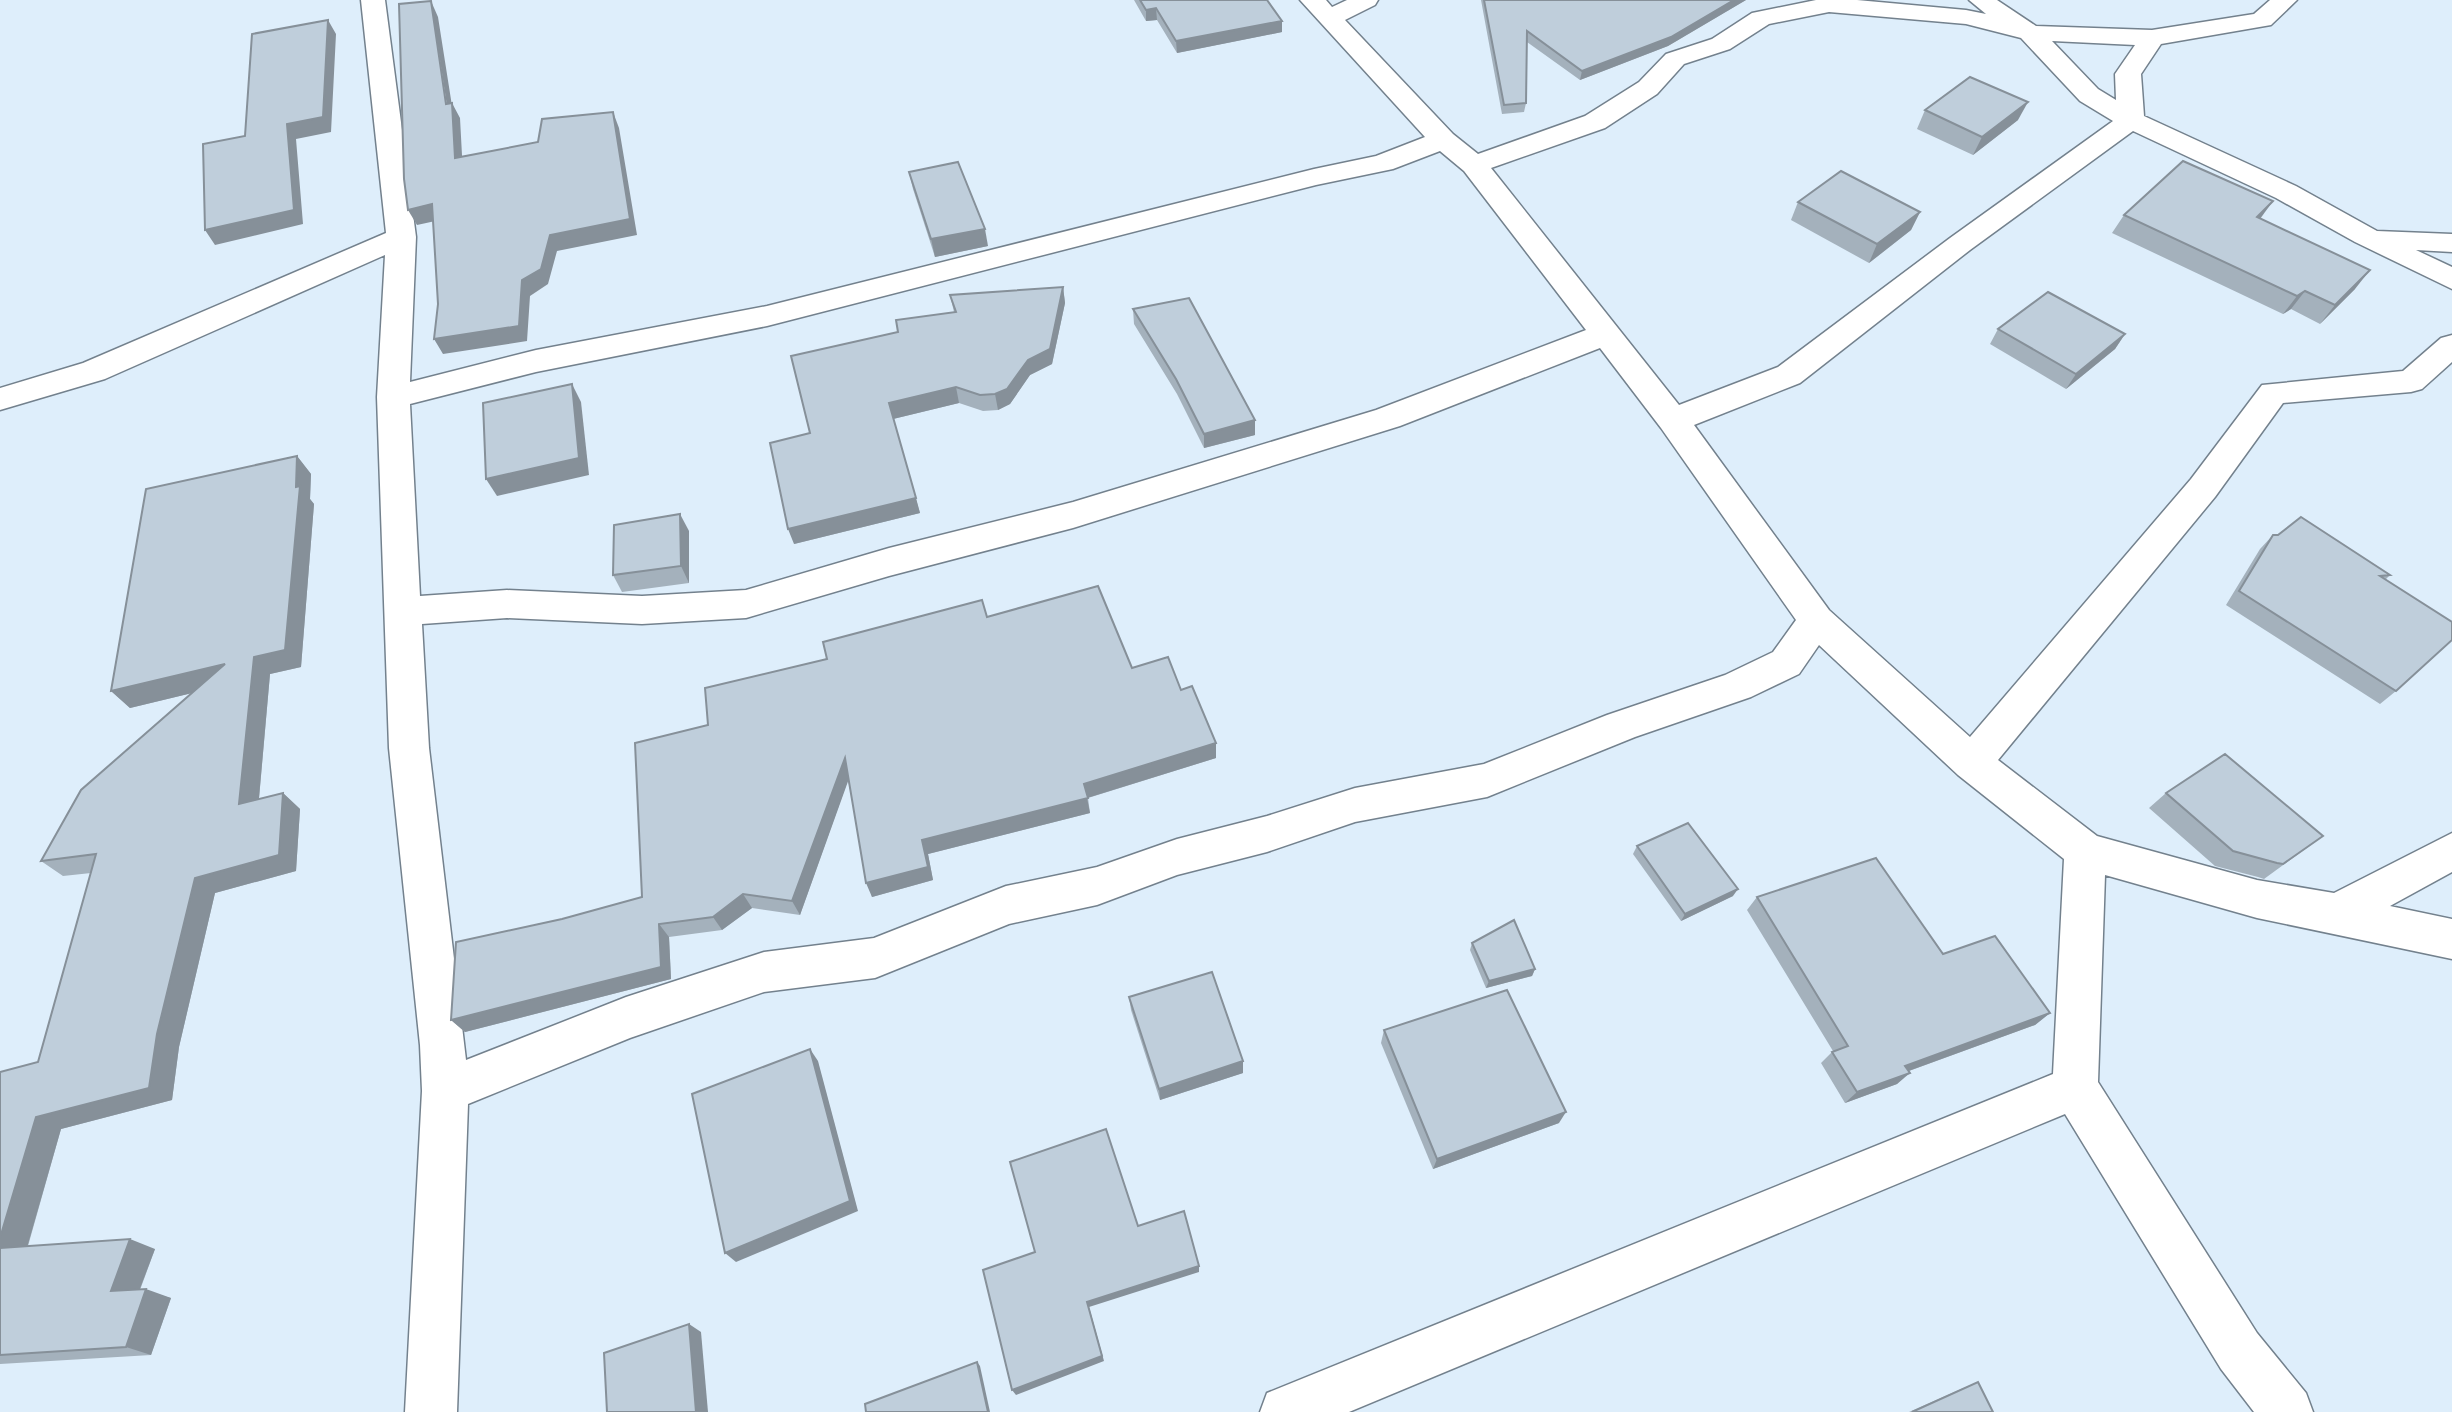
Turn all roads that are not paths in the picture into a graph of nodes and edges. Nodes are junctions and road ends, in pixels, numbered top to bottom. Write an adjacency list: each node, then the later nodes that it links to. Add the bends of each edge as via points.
1 (373, 0): 12 (street)
2 (1366, 0): 6 (street)
3 (1981, 0): 7 (street)
4 (2285, 0): 8 (street, via 2262,20)
5 (1833, 2): 7 (street, via 1966,17); 11 (street, via 1761,18 1721,44 1675,60 1648,88 1595,122)
6 (1320, 10): 10 (street)
7 (2030, 33): 8 (street); 9 (street, via 2089,95)
8 (2152, 38): 9 (street, via 2128,74)
9 (2131, 120): 13 (street, via 2286,192); 20 (street, via 1789,375)
10 (1443, 139): 11 (street); 18 (street, via 1383,163 767,316 536,361)
11 (1474, 165): 16 (street)
12 (401, 236): 18 (street); 19 (street, via 94,371)
13 (2365, 236): 14 (street); 15 (street)
14 (2452, 243)
15 (2452, 279)
16 (1607, 333): 20 (street); 21 (street, via 1375,422 1073,515 746,604 642,610 507,604)
17 (2452, 345): 23 (street, via 2411,381 2273,393 2203,488)
18 (393, 397): 21 (street)
19 (0, 399)
20 (1674, 420): 22 (street)
21 (405, 611): 29 (street, via 409,748)
22 (1816, 620): 23 (street); 29 (street, via 1786,663 1738,687 1621,726 1487,780 1355,805 1177,857 1097,886 1006,905 875,958 764,972 626,1018)
23 (1972, 763): 24 (street)
24 (2085, 851): 26 (street, via 2257,900); 28 (street)
25 (2452, 851): 26 (street)
26 (2337, 913): 27 (street)
27 (2452, 939)
28 (2075, 1087): 31 (street); 32 (street, via 2239,1350)
29 (445, 1091): 30 (street)
30 (431, 1412)
31 (1286, 1412)
32 (2287, 1412)

